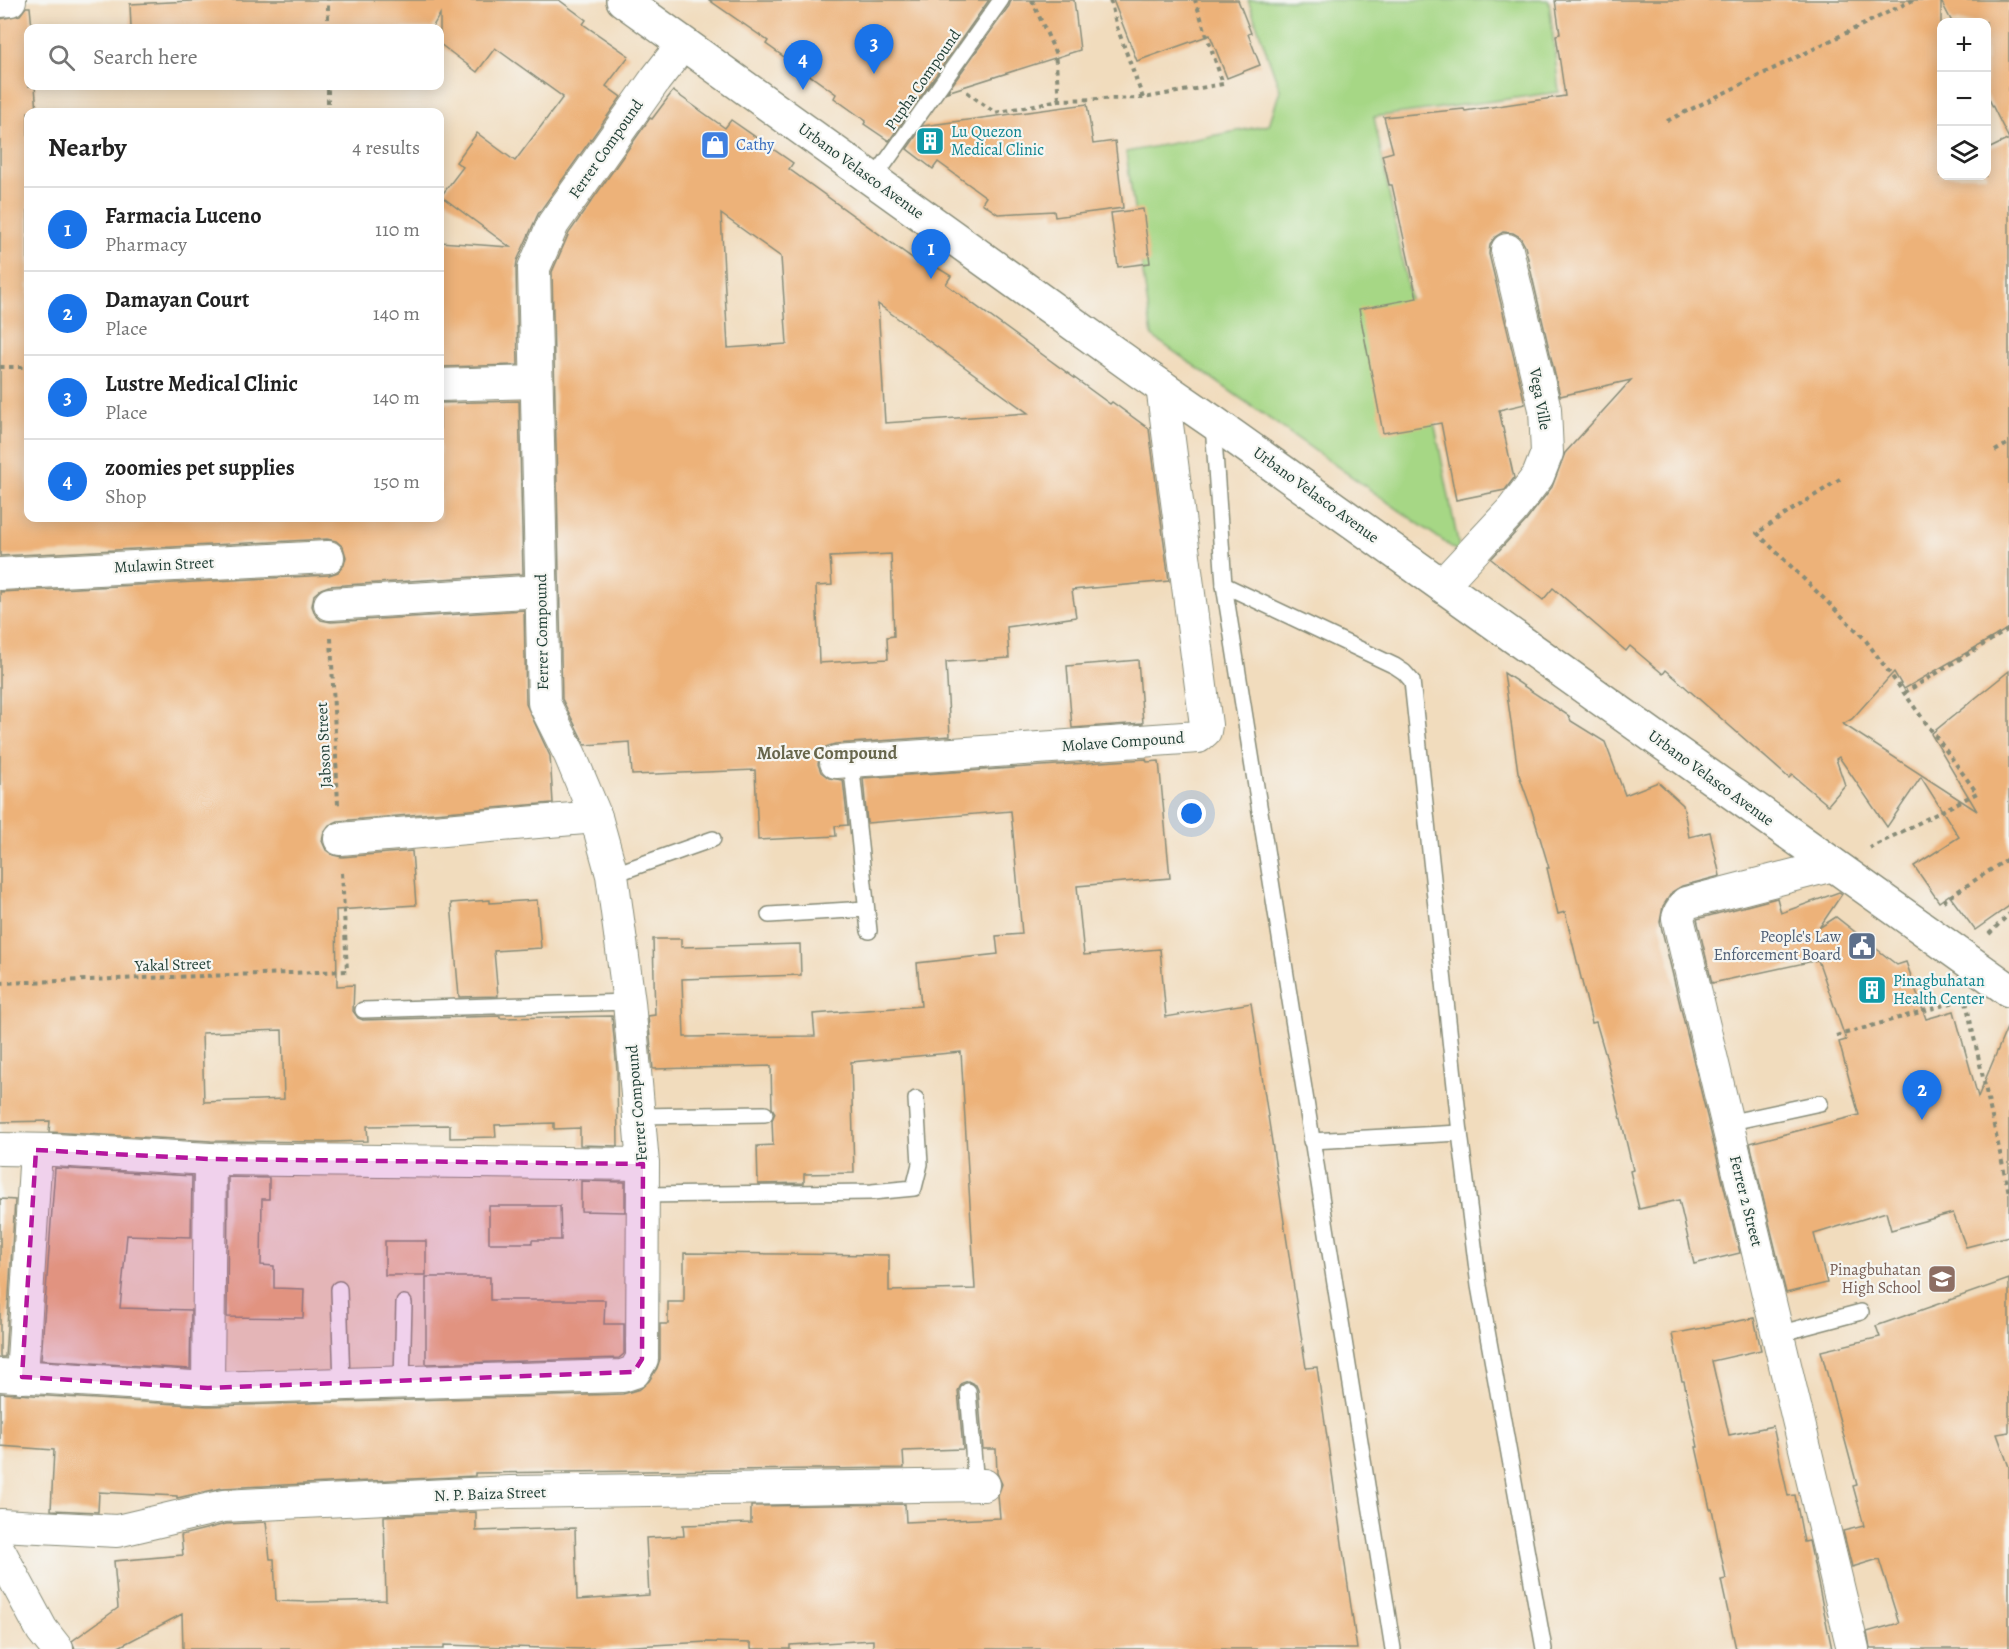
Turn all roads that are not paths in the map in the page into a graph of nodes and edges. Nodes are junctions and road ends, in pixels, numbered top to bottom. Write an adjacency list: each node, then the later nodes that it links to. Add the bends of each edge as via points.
1 (10, 0): 4 (street)
2 (622, 0): 5 (main road, Urbano Velasco Avenue)
3 (1001, 0): 6 (lane, Pupha Compound)
4 (0, 1)
5 (683, 44): 6 (main road, Urbano Velasco Avenue); 8 (street, Ferrer Compound, via 553,224 534,268)
6 (873, 180): 10 (main road, Urbano Velasco Avenue)
7 (1507, 250): 15 (street, Vega Ville, via 1545,409 1547,453 1538,476 1512,510)
8 (536, 382): 9 (street); 16 (street, Ferrer Compound)
9 (444, 385)
10 (1162, 386): 11 (main road, Urbano Velasco Avenue); 18 (street, Molave Compound, via 1205,731 1198,736)
11 (1213, 422): 14 (lane); 15 (main road, Urbano Velasco Avenue)
12 (328, 557): 13 (street, Mulawin Street)
13 (0, 574)
14 (1224, 585): 35 (lane, via 1395,666 1412,681); 36 (lane)
15 (1442, 585): 22 (main road, Urbano Velasco Avenue)
16 (541, 591): 17 (street); 19 (street, Ferrer Compound, via 544,703)
17 (330, 604)
18 (844, 762): 24 (lane)
19 (596, 817): 20 (street); 23 (street, Ferrer Compound)
20 (340, 839)
21 (713, 839): 23 (lane)
22 (1833, 865): 27 (main road, Urbano Velasco Avenue); 34 (street, Ferrer 2 Street, via 1686,903 1680,912 1678,918)
23 (612, 875): 28 (street, Ferrer Compound)
24 (866, 909): 25 (lane); 26 (lane)
25 (769, 915)
26 (869, 932)
27 (2009, 990)
28 (628, 1002): 29 (lane); 33 (street, Ferrer Compound)
29 (363, 1010)
30 (916, 1099): 41 (lane, via 920,1164 914,1188)
31 (1820, 1103): 34 (lane)
32 (765, 1114): 33 (lane)
33 (639, 1116): 40 (street, Ferrer Compound)
34 (1727, 1123): 45 (street, Ferrer 2 Street)
35 (1460, 1133): 36 (lane); 56 (lane, via 1479,1286)
36 (1311, 1141): 55 (lane)
37 (0, 1149): 38 (street)
38 (36, 1150): 39 (street); 46 (street)
39 (210, 1159): 40 (street); 49 (street)
40 (643, 1164): 41 (street, Ferrer Compound)
41 (644, 1195): 47 (street, Ferrer Compound, via 642,1359 634,1372 622,1376)
42 (339, 1289): 48 (lane)
43 (404, 1302): 47 (lane)
44 (1861, 1312): 45 (lane)
45 (1778, 1334): 57 (street, Ferrer 2 Street)
46 (11, 1376): 49 (street)
47 (402, 1382): 48 (street)
48 (342, 1384): 49 (street)
49 (208, 1388)
50 (968, 1390): 51 (lane)
51 (980, 1486): 52 (street, N. P. Baiza Street, via 510,1492 223,1506 117,1531)
52 (0, 1525)
53 (0, 1552): 54 (street, via 42,1630)
54 (57, 1649)
55 (1393, 1649)
56 (1544, 1649)
57 (1853, 1649)

